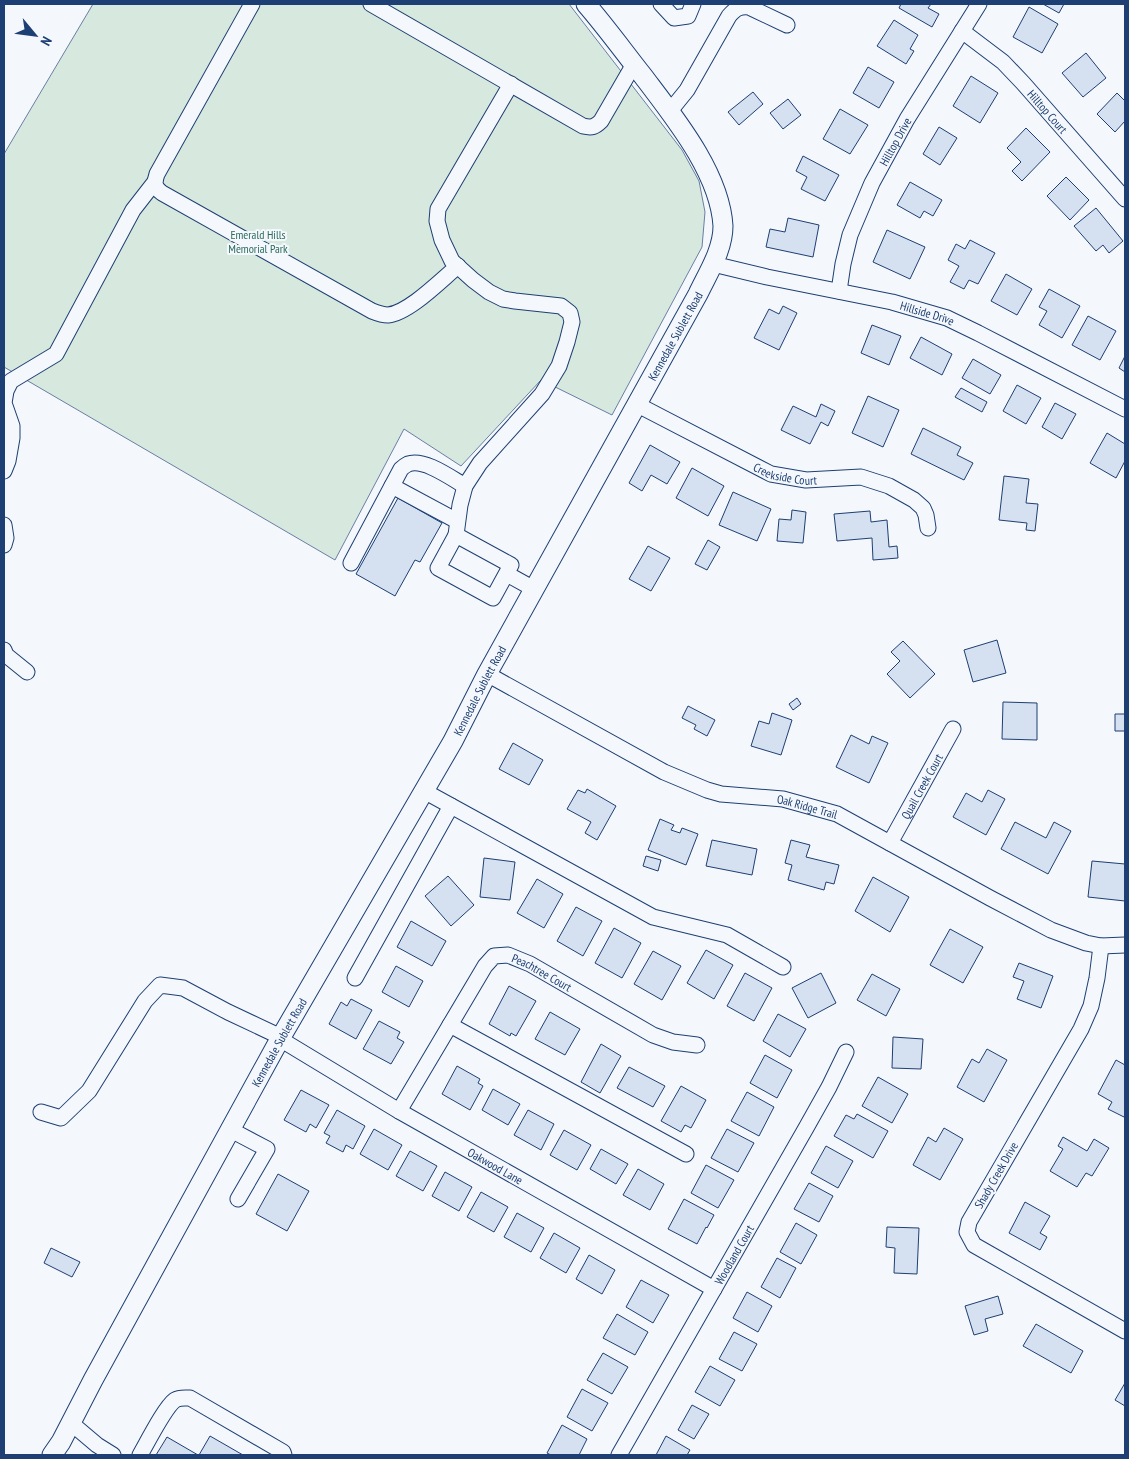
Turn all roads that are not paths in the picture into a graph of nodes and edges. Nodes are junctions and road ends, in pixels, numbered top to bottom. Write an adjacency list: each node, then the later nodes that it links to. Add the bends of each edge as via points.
1 (252, 4): 12 (street)
2 (370, 4): 10 (street)
3 (586, 4): 9 (main road, Kennedale Sublett Road)
4 (661, 4): 5 (street, via 674,18 688,16)
5 (693, 4)
6 (979, 4): 8 (street, Hilltop Drive)
7 (787, 25): 11 (street, via 749,7 736,9 687,90)
8 (962, 31): 13 (street, Hilltop Court, via 1003,62); 16 (street, Hilltop Drive, via 872,183 850,235)
9 (634, 64): 10 (street, via 601,121 590,128); 11 (main road, Kennedale Sublett Road)
10 (511, 84): 15 (street, via 438,209 437,221 442,240)
11 (670, 111): 14 (main road, Kennedale Sublett Road, via 707,170 717,197 722,226)
12 (154, 182): 15 (street, via 162,193 372,311 386,315 411,306); 19 (street, via 133,210 56,354 11,381 4,403 12,426 12,438)
13 (1125, 199)
14 (713, 264): 16 (street, Hillside Drive); 17 (main road, Kennedale Sublett Road)
15 (458, 266): 21 (street, via 489,292 503,299 561,306 570,313 572,322 559,366 542,394 480,463)
16 (839, 291): 18 (street, Hillside Drive, via 947,318)
17 (636, 404): 24 (street, Creekside Court, via 771,474 806,480 861,477 889,486 923,508); 28 (main road, Kennedale Sublett Road)
18 (1125, 409)
19 (4, 471)
20 (392, 486): 21 (street, via 401,469 419,463); 23 (street); 26 (street)
21 (465, 486): 23 (street)
22 (4, 525): 25 (street)
23 (457, 528): 27 (street, via 511,565); 27 (street, via 438,568 493,598)
24 (928, 528)
25 (4, 545)
26 (350, 563)
27 (507, 574): 28 (street)
28 (534, 589): 31 (main road, Kennedale Sublett Road)
29 (4, 650): 30 (street)
30 (27, 672)
31 (487, 674): 33 (main road, Kennedale Sublett Road); 35 (street, Oak Ridge Trail, via 664,772 722,794 783,799 837,814)
32 (953, 729): 35 (street, Quail Creek Court)
33 (424, 791): 34 (street); 41 (main road, Kennedale Sublett Road)
34 (452, 806): 38 (street, via 653,917 727,935); 39 (street)
35 (890, 843): 37 (street, Oak Ridge Trail, via 1051,930 1086,944)
36 (1125, 945): 37 (street, Oak Ridge Trail)
37 (1101, 946): 50 (street, Shady Creek Drive, via 1091,1006 1081,1029 969,1222 967,1232 974,1245)
38 (783, 967)
39 (355, 978)
40 (450, 1025): 42 (street, Peachtree Court, via 485,966 494,956 508,955 530,964 653,1035 673,1042); 44 (street, Peachtree Court); 47 (street)
41 (281, 1038): 44 (street, Oakwood Lane); 45 (street, Oakwood Lane, via 183,988 160,985 145,1001 89,1090 61,1118); 46 (main road, Kennedale Sublett Road)
42 (697, 1044)
43 (846, 1052): 49 (street, Woodland Court)
44 (399, 1111): 49 (street, Oakwood Lane)
45 (41, 1112)
46 (230, 1130): 48 (street, via 267,1149); 51 (main road, Kennedale Sublett Road)
47 (686, 1154)
48 (238, 1199)
49 (714, 1290): 58 (street, Woodland Court)
50 (1125, 1331)
51 (93, 1380): 52 (main road, Kennedale Sublett Road); 53 (main road, Kennedale Sublett Road)
52 (71, 1423): 54 (main road, Kennedale Sublett Road); 55 (street)
53 (40, 1455)
54 (52, 1455)
55 (113, 1455)
56 (140, 1455): 57 (street, via 165,1412 180,1397 190,1398)
57 (284, 1455)
58 (619, 1455)

